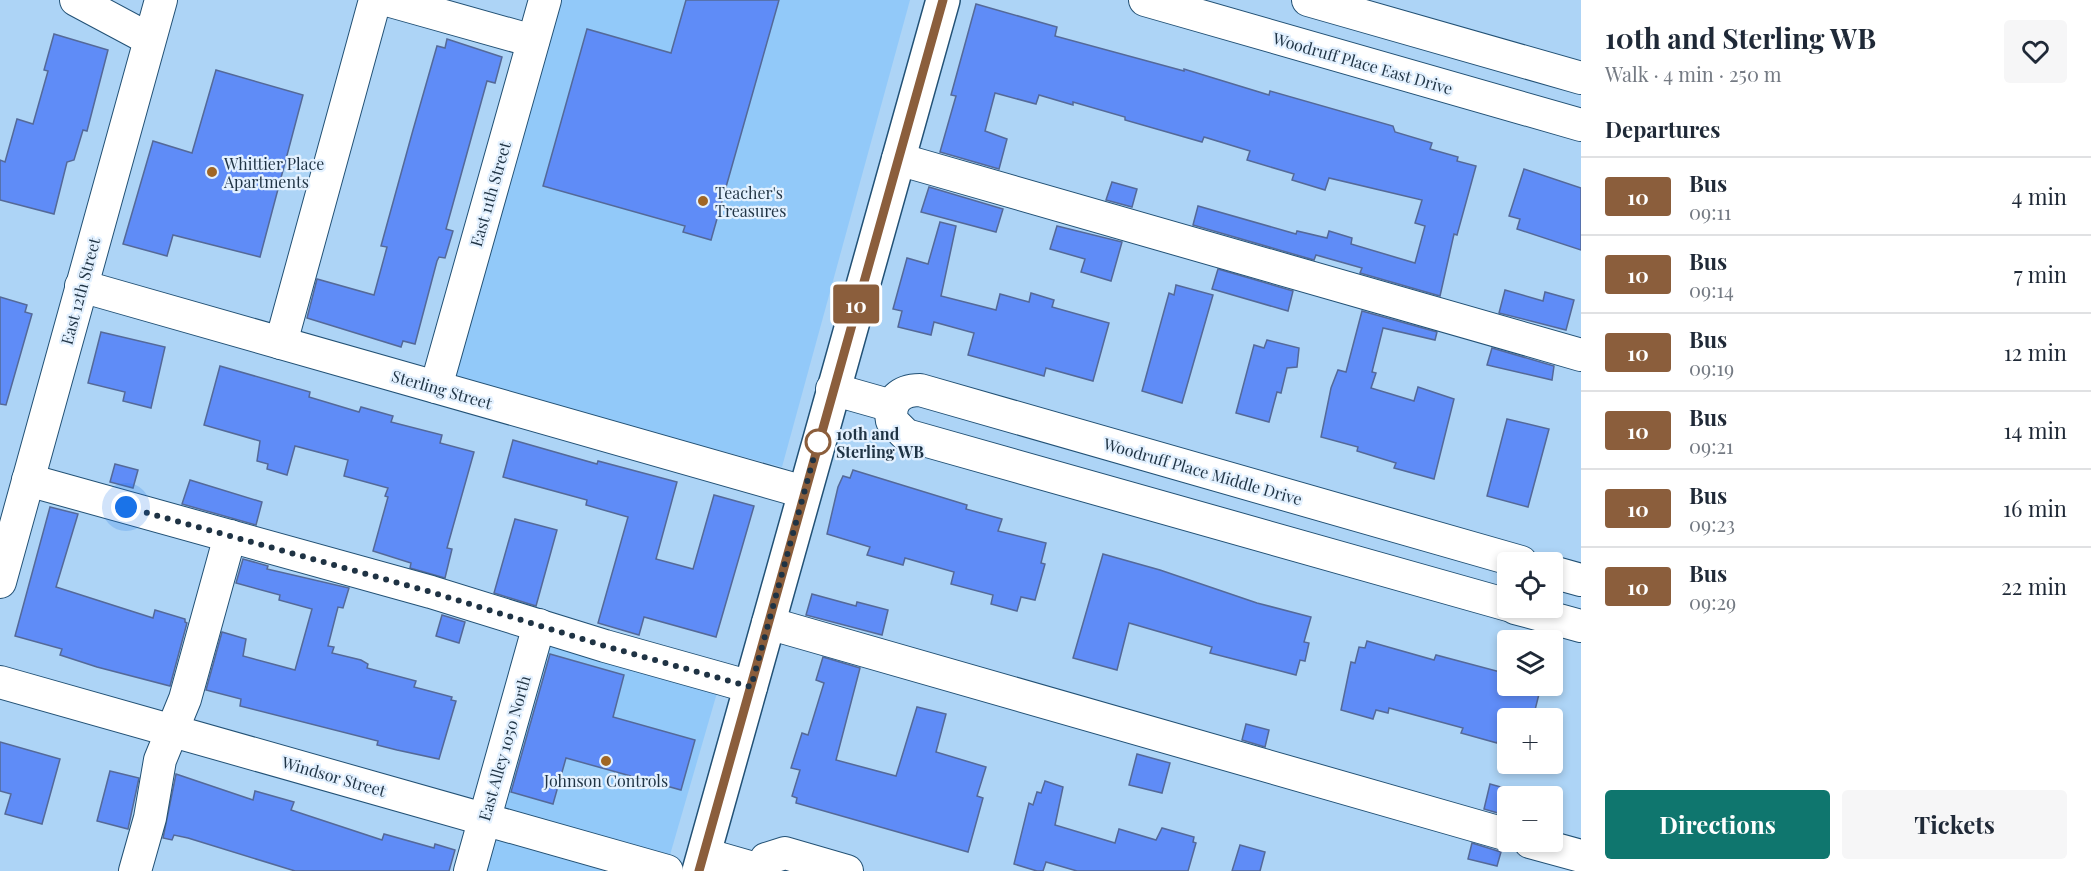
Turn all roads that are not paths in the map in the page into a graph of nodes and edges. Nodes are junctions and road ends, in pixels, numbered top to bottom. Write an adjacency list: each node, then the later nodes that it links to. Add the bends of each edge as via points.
1 (76, 0): 9 (street)
2 (160, 0): 9 (street, East 12th Street)
3 (375, 0): 15 (street)
4 (387, 0): 10 (street)
5 (545, 0): 10 (street, East 11th Street)
6 (943, 0): 13 (main road)
7 (1145, 0): 12 (street, Woodruff Place East Drive)
8 (1308, 0): 11 (street)
9 (149, 39): 14 (street, East 12th Street)
10 (533, 41): 17 (street, East 11th Street)
11 (1581, 78)
12 (1581, 125)
13 (898, 159): 16 (street); 18 (main road)
14 (81, 286): 15 (street, Sterling Street); 20 (street, East 12th Street)
15 (281, 344): 17 (street, Sterling Street)
16 (1581, 355)
17 (436, 387): 21 (street, Sterling Street)
18 (832, 389): 19 (street); 21 (main road)
19 (892, 406): 23 (street, Woodruff Place Middle Drive, via 897,396 907,390 920,390); 27 (street, via 892,421 906,435)
20 (28, 480): 22 (street); 24 (street, East 12th Street)
21 (804, 492): 29 (main road)
22 (230, 536): 30 (street); 34 (street, via 184,699)
23 (1497, 555)
24 (2, 570)
25 (1563, 575): 26 (street)
26 (1581, 580)
27 (1497, 602)
28 (1552, 618): 31 (street)
29 (768, 623): 33 (main road); 36 (street)
30 (539, 625): 33 (street); 35 (street, East Alley 1050 North)
31 (1581, 626)
32 (0, 682): 34 (street, Windsor Street)
33 (751, 687): 39 (main road)
34 (170, 730): 35 (street, Windsor Street); 41 (street)
35 (483, 819): 42 (street, East Alley 1050 North); 43 (street, Windsor Street)
36 (1497, 832)
37 (1563, 851): 38 (street)
38 (1581, 856)
39 (702, 863): 40 (street)
40 (760, 870): 44 (street, via 766,859 785,853)
41 (135, 871)
42 (470, 871)
43 (667, 871)
44 (847, 871)

